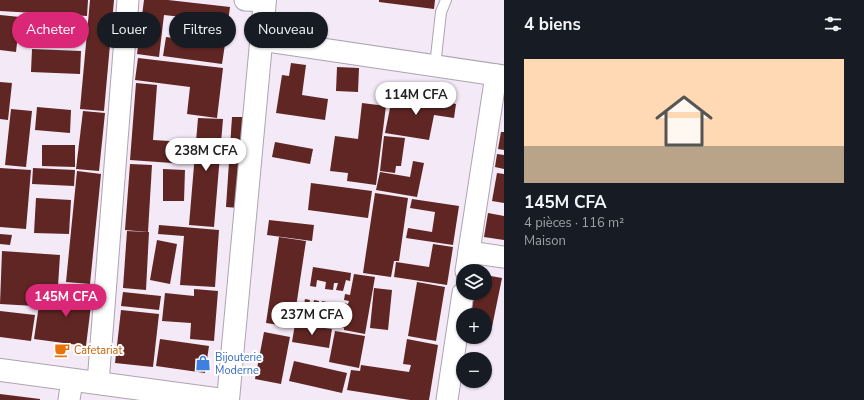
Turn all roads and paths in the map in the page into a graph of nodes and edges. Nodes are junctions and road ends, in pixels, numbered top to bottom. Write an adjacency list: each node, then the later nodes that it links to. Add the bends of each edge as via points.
1 (128, 0): 13 (street)
2 (258, 0): 4 (street)
3 (446, 0): 7 (lane, via 441,12)
4 (259, 12)
5 (260, 48): 16 (street)
6 (315, 48): 7 (street)
7 (435, 66): 8 (street)
8 (500, 76): 10 (street)
9 (504, 257): 10 (street)
10 (468, 261)
11 (462, 300): 17 (street)
12 (0, 370): 14 (street)
13 (98, 384): 14 (street); 15 (street)
14 (70, 390)
15 (223, 400)
16 (228, 400)
17 (447, 400)

